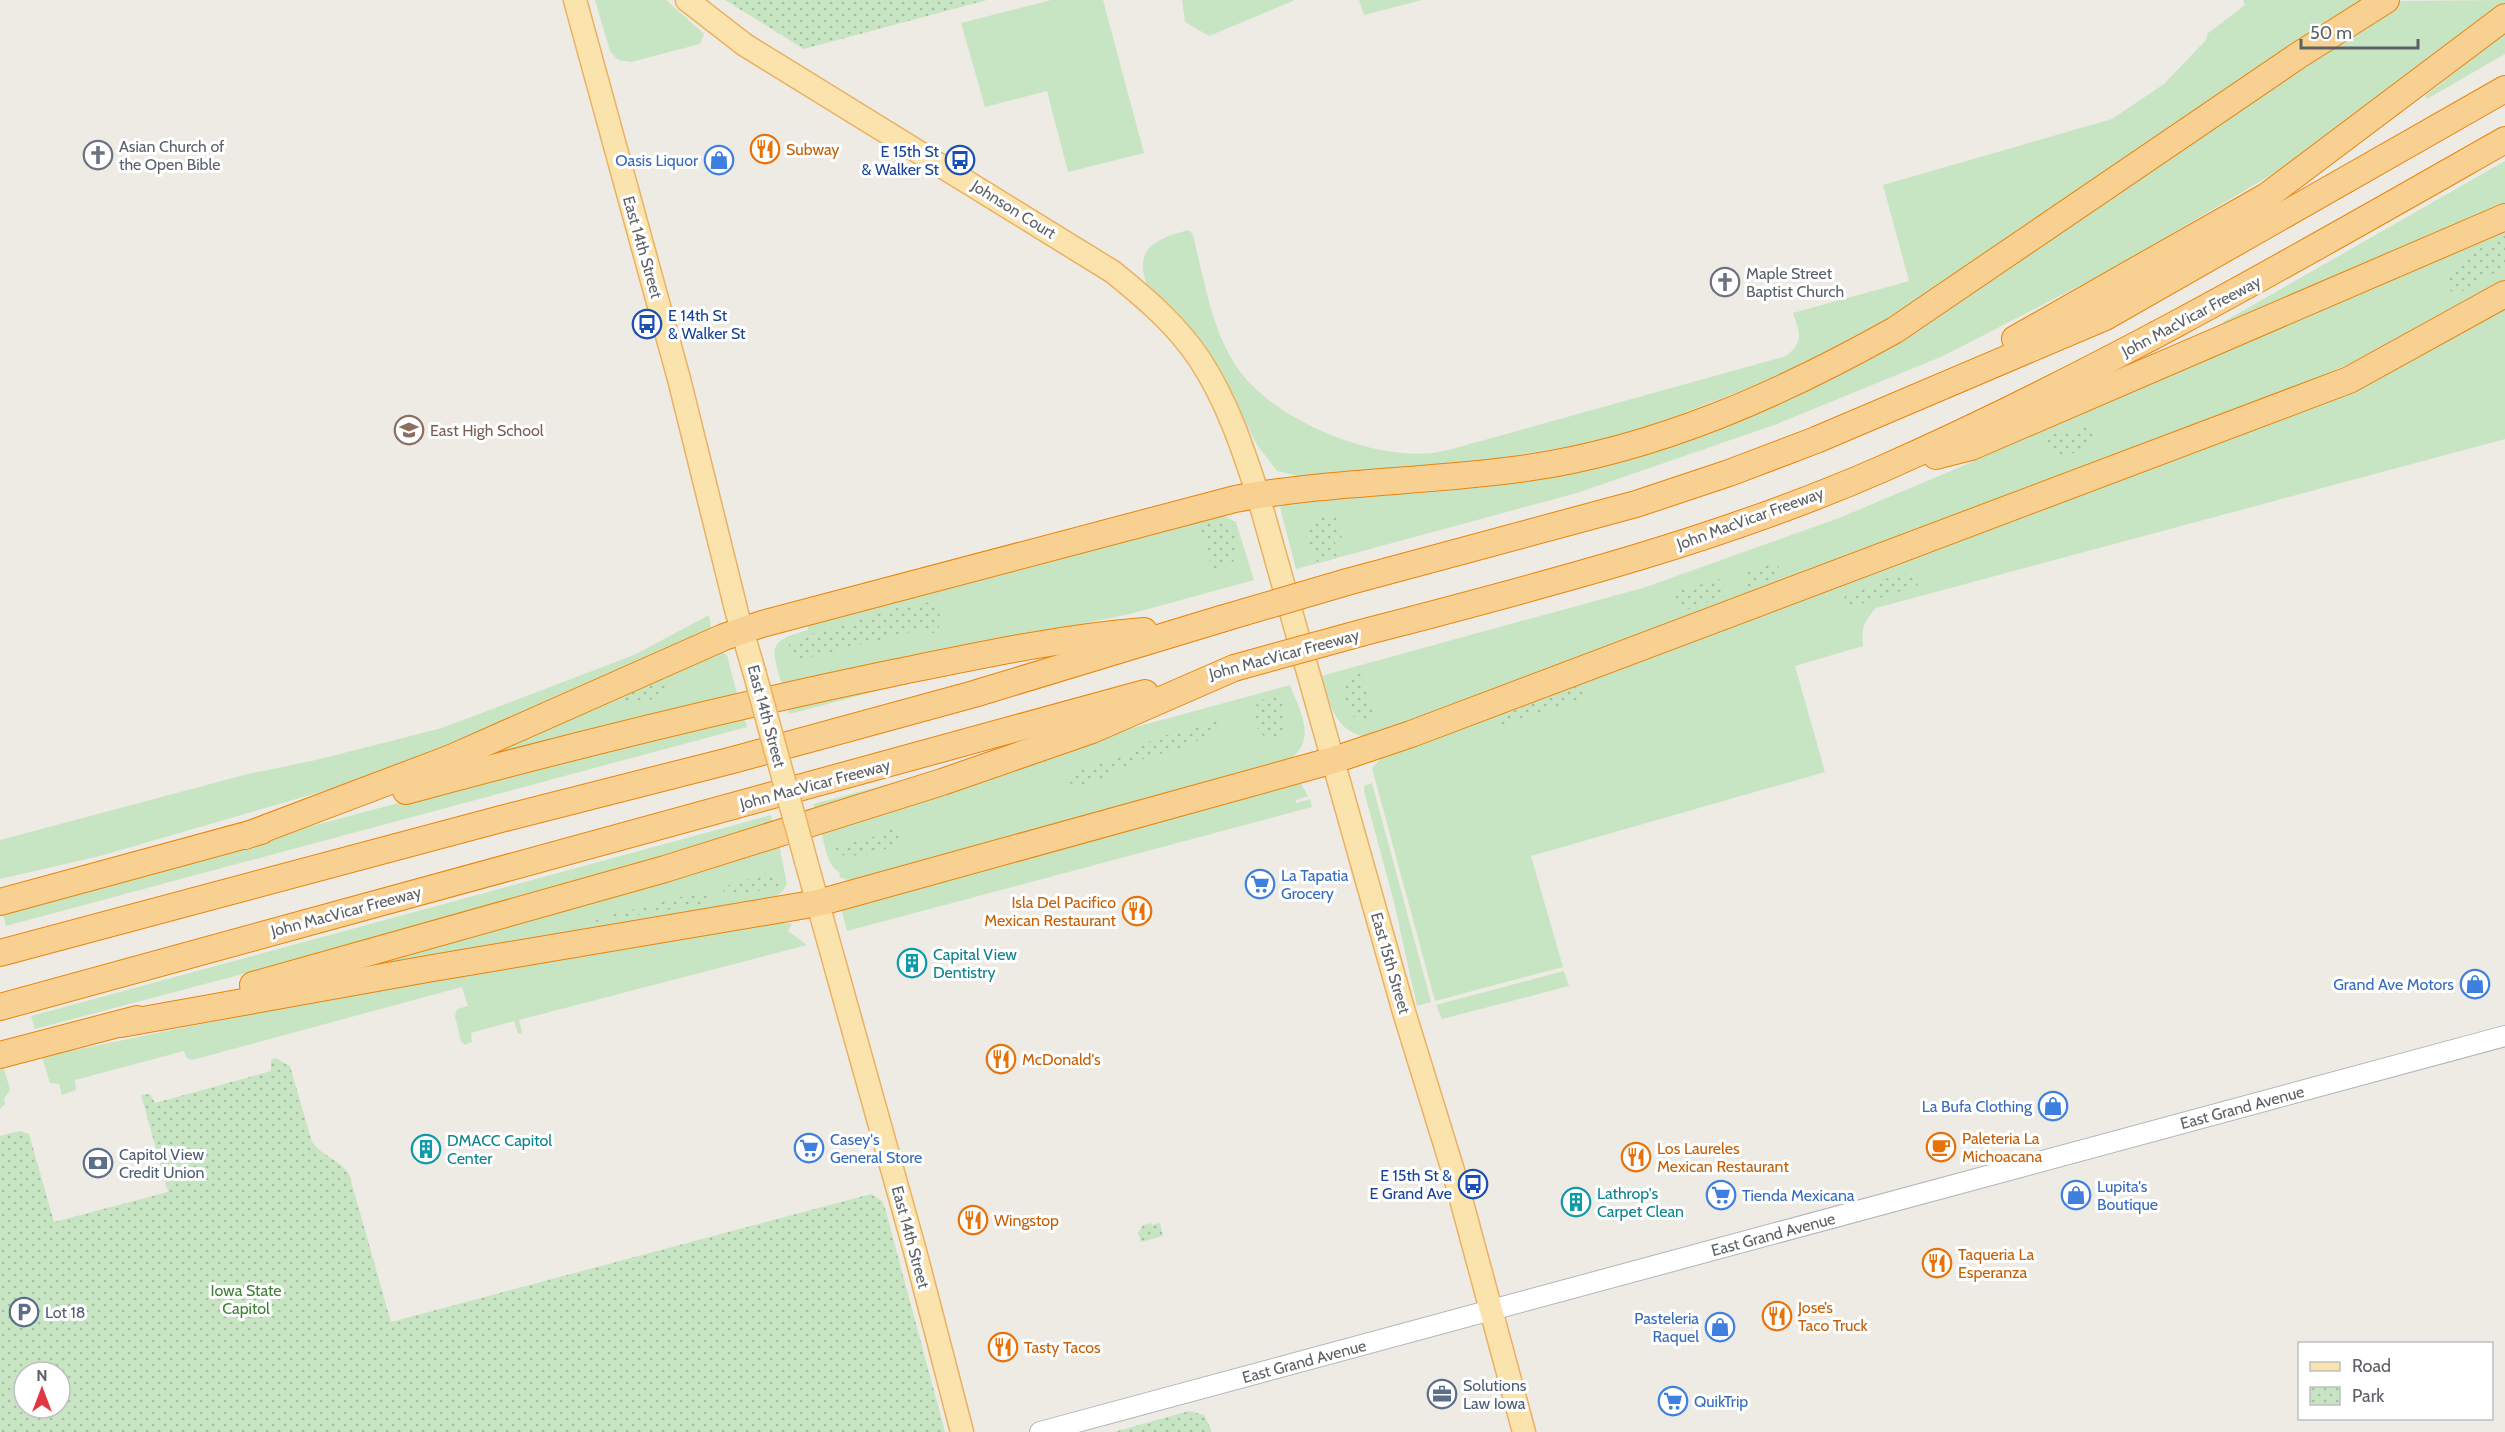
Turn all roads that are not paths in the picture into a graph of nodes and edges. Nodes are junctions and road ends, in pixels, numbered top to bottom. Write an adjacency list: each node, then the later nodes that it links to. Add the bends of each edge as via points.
1 (575, 0): 13 (main road, East 14th Street)
2 (687, 0): 11 (main road, Johnson Court, via 745,45 1078,249 1145,298 1200,360 1232,421)
3 (2386, 0): 11 (highway, via 1921,313 1840,361 1791,384 1684,429 1594,454 1465,476)
4 (2505, 17): 9 (highway, via 2267,196 2065,312)
5 (2505, 89): 9 (highway, via 2104,317)
6 (2505, 141): 10 (highway, John MacVicar Freeway, via 2236,293 2039,396)
7 (2505, 218): 10 (highway, via 1971,447)
8 (2505, 294): 15 (highway, via 2349,380)
9 (1860, 421): 12 (highway, bridge, via 1730,473 1636,504)
10 (1881, 469): 14 (highway, John MacVicar Freeway, bridge, via 1641,556)
11 (1258, 495): 13 (highway); 15 (main road, East 15th Street)
12 (1209, 622): 16 (highway, via 1050,642 784,696 496,767); 21 (highway, via 975,694)
13 (744, 630): 16 (highway, via 451,758); 20 (main road, East 14th Street, bridge)
14 (1234, 668): 22 (highway, John MacVicar Freeway); 23 (highway, via 1092,730 930,786 664,869)
15 (1334, 760): 20 (highway); 26 (main road, East 15th Street)
16 (245, 836): 17 (highway)
17 (102, 875): 18 (highway); 19 (highway)
18 (0, 893)
19 (0, 902)
20 (818, 903): 23 (highway); 27 (main road, East 14th Street)
21 (0, 953)
22 (0, 1007)
23 (121, 1024): 25 (highway)
24 (2505, 1036): 26 (main road, East Grand Avenue)
25 (0, 1055)
26 (1491, 1310): 28 (main road, East Grand Avenue); 29 (main road, East 15th Street)
27 (962, 1432)
28 (1040, 1432)
29 (1524, 1432)

